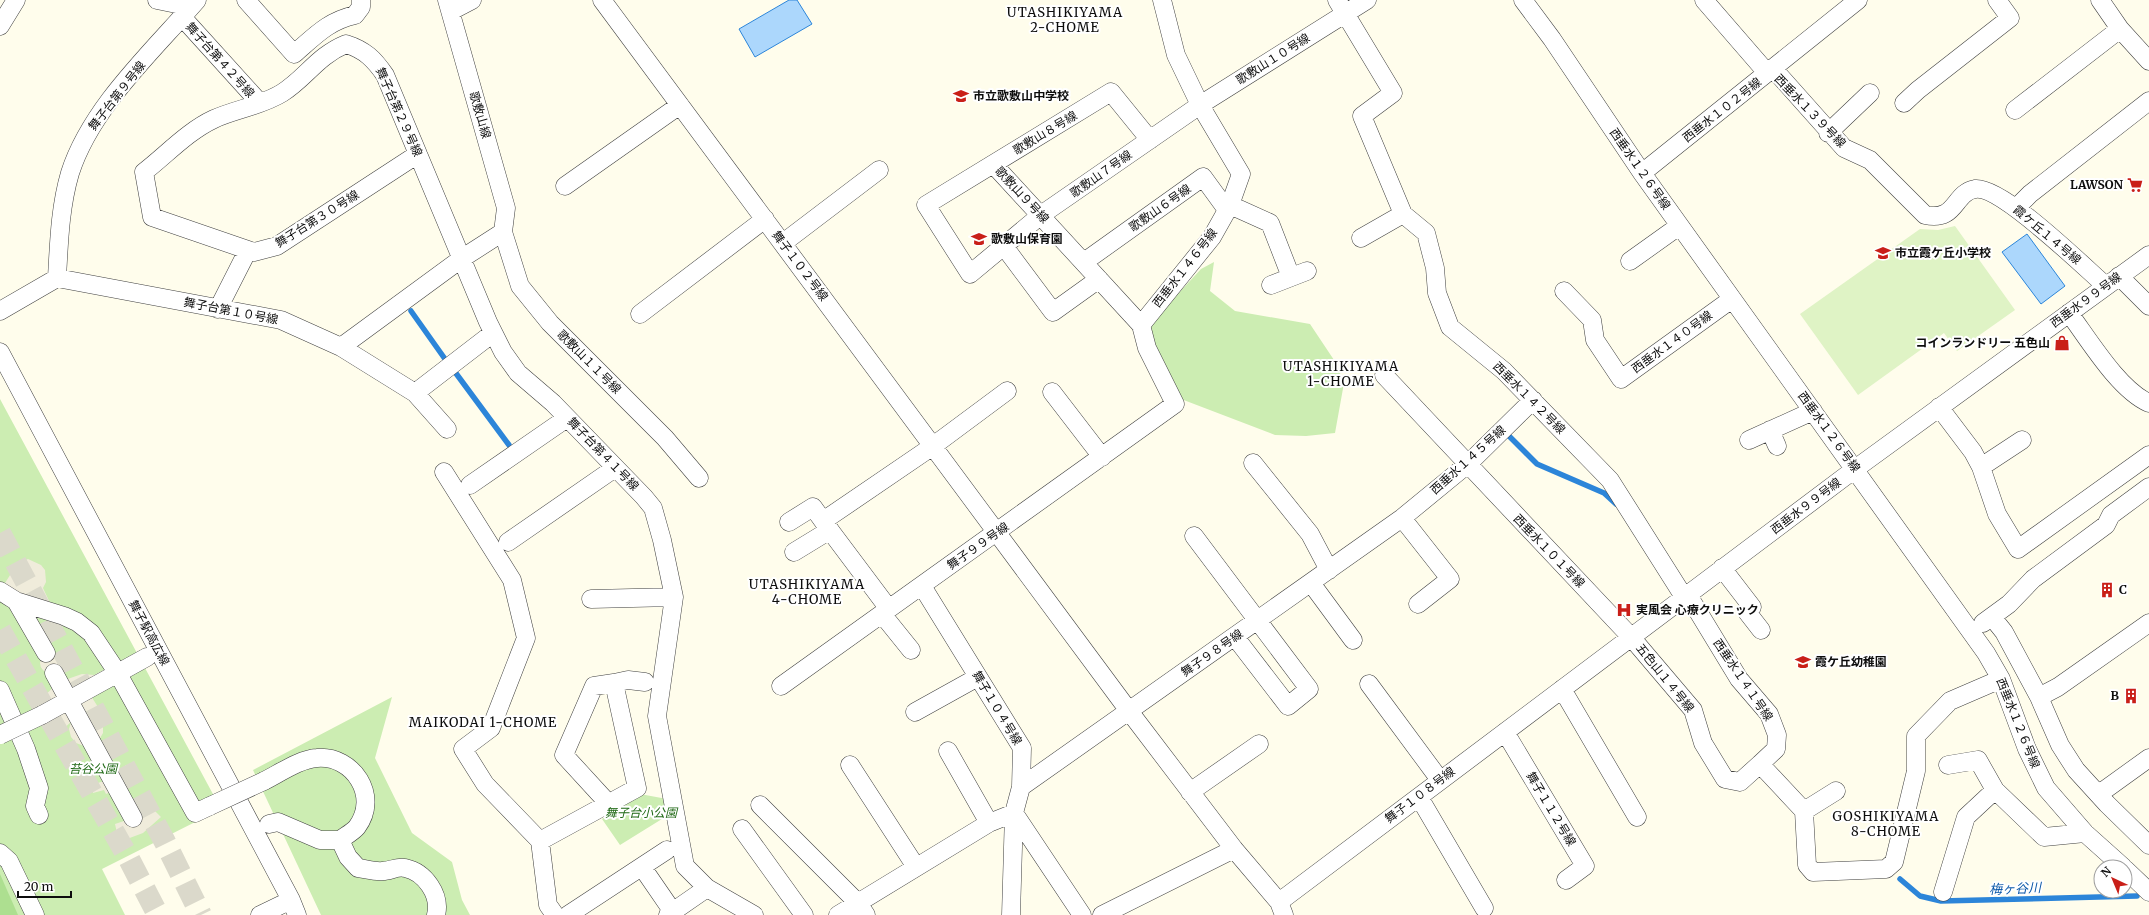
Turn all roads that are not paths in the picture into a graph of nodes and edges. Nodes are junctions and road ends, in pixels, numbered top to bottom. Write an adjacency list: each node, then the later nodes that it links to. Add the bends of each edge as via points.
1 (16, 0): 17 (street)
2 (157, 0): 16 (street)
3 (246, 0): 4 (street, via 294,54 329,24 355,15 361,7)
4 (361, 0)
5 (472, 0): 14 (street)
6 (602, 0): 26 (street, 舞子１０２号線)
7 (1162, 0): 25 (street, 西垂水１４６号線, via 1176,55)
8 (1367, 0): 15 (street, 歌敷山１０号線)
9 (1523, 0): 33 (street, 西垂水１２６号線)
10 (1704, 0): 20 (street, 西垂水１３９号線, via 1762,66)
11 (1858, 0): 20 (street, 西垂水１０２号線)
12 (1997, 0): 24 (street, via 2010,18)
13 (2100, 0): 18 (street)
14 (449, 6): 43 (street, 歌敷山線, via 506,208)
15 (1342, 7): 25 (street, 歌敷山１０号線); 38 (street, 西垂水１４２号線, via 1393,93 1362,116)
16 (190, 8): 23 (street, 舞子台第４２号線); 52 (street, 舞子台第９号線, via 125,82 89,130 70,172 61,212)
17 (0, 26)
18 (2120, 28): 19 (street); 27 (street)
19 (2148, 58)
20 (1770, 71): 28 (street, 西垂水１３９号線, via 1778,74); 33 (street, 西垂水１０２号線)
21 (1870, 93): 28 (street)
22 (2149, 101): 37 (street)
23 (259, 102): 30 (street, 舞子台第２９号線, via 270,100 284,92 331,50 346,44 361,48 373,58 385,75); 47 (street, 舞子台第２９号線, via 202,126 144,172 152,216)
24 (1904, 103)
25 (1200, 104): 29 (street, 歌敷山７号線); 36 (street, 西垂水１４６号線, via 1241,174)
26 (680, 105): 34 (street); 41 (street, 舞子１０２号線)
27 (2015, 110)
28 (1828, 133): 39 (street, 西垂水１３９号線, via 1844,148 1870,160 1925,215 1934,217)
29 (1150, 140): 31 (street, 歌敷山８号線, via 1111,92); 40 (street, 歌敷山７号線)
30 (418, 154): 47 (street, 舞子台第３０号線, via 277,246 254,252); 49 (street, 舞子台第２９号線)
31 (993, 164): 35 (street, 歌敷山８号線); 40 (street, 歌敷山９号線)
32 (879, 170): 45 (street)
33 (1642, 173): 42 (street, 西垂水１２６号線)
34 (565, 186)
35 (926, 205): 46 (street, 歌敷山７号線, via 970,274)
36 (1228, 207): 51 (street, 歌敷山６号線, via 1203,177); 55 (street, via 1270,223 1299,274); 63 (street, 西垂水１４６号線, via 1212,238)
37 (2017, 207): 39 (street, 霞ケ丘１４号線, via 1984,189 1976,189 1968,191); 54 (street, 霞ケ丘１４号線)
38 (1403, 214): 44 (street); 71 (street, 西垂水１４２号線, via 1426,233 1435,268 1437,293 1450,326 1504,371)
39 (1946, 214)
40 (1041, 215): 46 (street, 歌敷山７号線); 51 (street, 歌敷山９号線)
41 (765, 219): 45 (street, 舞子１０２号線); 62 (street)
42 (1679, 226): 50 (street); 57 (street, 西垂水１２６号線)
43 (503, 232): 49 (street); 88 (street, 歌敷山１１号線, via 520,286 550,323 665,438)
44 (1361, 238)
45 (782, 243): 79 (street, 舞子１０２号線)
46 (1003, 245): 53 (street, via 1053,312)
47 (248, 250): 59 (street)
48 (2149, 255): 54 (street, 西垂水９９号線)
49 (461, 259): 64 (street, 舞子台第２９号線); 65 (street)
50 (1630, 260)
51 (1084, 262): 53 (street, 歌敷山９号線)
52 (57, 278): 59 (street, 舞子台第１０号線); 60 (street)
53 (1099, 279): 63 (street, 歌敷山９号線)
54 (2113, 281): 58 (street, 霞ケ丘１４号線); 61 (street, 西垂水９９号線)
55 (1271, 285)
56 (1564, 292): 57 (street, 西垂水１４０号線, via 1592,320 1595,340 1621,379)
57 (1732, 299): 74 (street, 西垂水１２６号線)
58 (2149, 306)
59 (218, 308): 65 (street, 舞子台第１０号線, via 281,320)
60 (0, 311)
61 (2069, 313): 72 (street, via 2117,377 2136,398); 73 (street, 西垂水９９号線)
62 (640, 314)
63 (1141, 325): 81 (street, 舞子９９号線, via 1147,348 1175,404)
64 (493, 333): 70 (street); 75 (street, 舞子台第４１号線, via 518,373)
65 (341, 347): 70 (street, 舞子台第１０号線)
66 (0, 352): 174 (street, 舞子駅高広線)
67 (1384, 375): 83 (street, 西垂水１０１号線)
68 (1007, 391): 79 (street)
69 (1052, 392): 81 (street)
70 (415, 393): 76 (street, 舞子台第１０号線)
71 (1533, 400): 83 (street, 西垂水１４５号線); 103 (street, 西垂水１４２号線, via 1610,480)
72 (2149, 404)
73 (1939, 407): 84 (street, via 1973,452); 86 (street, 西垂水９９号線)
74 (1814, 411): 77 (street, via 1773,438); 86 (street, 西垂水１２６号線)
75 (567, 418): 85 (street, 舞子台第４１号線); 89 (street)
76 (447, 429)
77 (1749, 440)
78 (2022, 440): 84 (street)
79 (933, 446): 93 (street); 94 (street, 舞子１０２号線)
80 (2149, 455): 84 (street, via 2018,549 1997,514)
81 (1102, 457): 94 (street, 舞子９９号線)
82 (1253, 463): 99 (street, via 1310,534)
83 (1469, 463): 91 (street, 西垂水１４５号線); 115 (street, 西垂水１０１号線, via 1510,510)
84 (1981, 467)
85 (615, 468): 96 (street); 104 (street, 舞子台第４１号線, via 652,508 662,540)
86 (1855, 468): 98 (street, 西垂水９９号線); 113 (street, 西垂水１２６号線)
87 (444, 472): 161 (street, via 512,580 526,638 491,728 463,749 485,784)
88 (699, 478)
89 (470, 485)
90 (2149, 487): 109 (street, via 2111,515 2106,525 2033,579 2009,604)
91 (1402, 518): 99 (street, 舞子９８号線); 107 (street, via 1450,579)
92 (789, 522): 93 (street, via 813,507)
93 (826, 526): 97 (street); 108 (street)
94 (998, 532): 101 (street, 舞子９９号線); 132 (street, 舞子１０２号線)
95 (1194, 536): 110 (street)
96 (508, 542)
97 (794, 552)
98 (1722, 568): 103 (street, 西垂水９９号線); 112 (street, via 1752,607 1746,612)
99 (1328, 570): 100 (street, 舞子９８号線)
100 (1311, 583): 110 (street, 舞子９８号線); 116 (street)
101 (922, 586): 108 (street, 舞子９９号線); 122 (street, 舞子１０４号線)
102 (0, 592): 106 (street)
103 (1686, 596): 115 (street, 西垂水９９号線); 139 (street, 西垂水１４１号線, via 1740,678 1769,714 1777,735 1776,749)
104 (674, 597): 105 (street); 171 (street, via 657,716 685,866)
105 (591, 599)
106 (16, 601): 118 (street); 120 (street, via 76,622 91,633)
107 (1418, 604)
108 (886, 612): 117 (street); 127 (street, 舞子９９号線)
109 (1992, 617): 113 (street); 130 (street, via 2004,632)
110 (1257, 621): 114 (street, 舞子９８号線); 114 (street, via 1309,689 1288,706)
111 (2149, 623): 130 (street, via 2058,687)
112 (1761, 630)
113 (1971, 632): 123 (street, 西垂水１２６号線)
114 (1235, 637): 132 (street, 舞子９８号線)
115 (1631, 637): 128 (street, 西垂水９９号線); 139 (street, 五色山１４号線, via 1693,710 1703,743 1725,779 1740,782)
116 (1354, 640)
117 (911, 650)
118 (46, 653)
119 (147, 657): 120 (street)
120 (118, 672): 131 (street); 160 (street, bridge, via 195,813 316,758 335,758 360,778 364,792 364,809 357,827)
121 (54, 673): 131 (street)
122 (978, 677): 133 (street); 143 (street, 舞子１０４号線, via 1022,748)
123 (2001, 680): 151 (street, via 1950,701 1916,736 1916,771 1894,862 1886,869 1813,872 1807,866); 159 (street, 西垂水１２６号線, via 2036,770 2046,788)
124 (645, 682): 125 (street, via 628,680)
125 (614, 683): 149 (street, via 637,788); 149 (street, via 594,686 564,755)
126 (1369, 684): 142 (street)
127 (780, 686)
128 (1562, 689): 134 (street, 舞子１０８号線); 154 (street)
129 (0, 690): 153 (street, via 26,749 39,788 35,806)
130 (2039, 697): 147 (street, via 2060,745 2076,770)
131 (69, 699): 135 (street, bridge); 155 (street)
132 (1129, 711): 143 (street, 舞子９８号線); 146 (street, 舞子１０２号線)
133 (915, 712)
134 (1505, 732): 142 (street, 舞子１０８号線); 170 (street, 舞子１１２号線, via 1585,866)
135 (0, 735)
136 (1259, 744): 146 (street)
137 (948, 751): 156 (street)
138 (2149, 758): 147 (street)
139 (1760, 764): 151 (street)
140 (850, 765): 168 (street)
141 (1948, 765): 144 (street, via 1978,760)
142 (1440, 780): 148 (street, 舞子１０８号線)
143 (1021, 787): 152 (street, 舞子１０４号線)
144 (1995, 790): 159 (street, via 2044,838); 172 (street, via 1966,817)
145 (1836, 791): 151 (street)
146 (1190, 792): 163 (street, 舞子１０２号線)
147 (2099, 794): 162 (street)
148 (1418, 797): 175 (street, 舞子１０８号線); 176 (street)
149 (608, 803): 161 (street)
150 (760, 805): 177 (street)
151 (1804, 811)
152 (1014, 813): 156 (street); 187 (street, 舞子１０４号線); 188 (street)
153 (39, 815)
154 (1638, 817)
155 (133, 818)
156 (989, 823): 168 (street)
157 (269, 824): 160 (street, via 278,822 320,840)
158 (742, 829): 185 (street)
159 (2085, 833): 166 (street, 西垂水１２６号線)
160 (340, 840): 181 (street, via 348,857 358,868 383,871 403,867 418,872 432,889 438,907)
161 (540, 841): 182 (street, via 548,904)
162 (2149, 845)
163 (1234, 849): 175 (street, 舞子１０２号線); 189 (street)
164 (668, 850): 167 (street)
165 (0, 853): 178 (street, via 9,861)
166 (2114, 859)
167 (642, 867): 179 (street); 183 (street)
168 (916, 867): 177 (street)
169 (2133, 877): 173 (street, 西垂水１２６号線)
170 (1566, 880)
171 (707, 888): 179 (street); 184 (street)
172 (1943, 892)
173 (2149, 892)
174 (294, 907): 180 (street)
175 (1282, 908)
176 (1484, 908)
177 (862, 909): 186 (street)
178 (28, 912)
179 (672, 914)
180 (260, 915)
181 (436, 915)
182 (555, 915)
183 (568, 915)
184 (754, 915)
185 (804, 915)
186 (838, 915)
187 (1011, 915)
188 (1082, 915)
189 (1102, 915)

